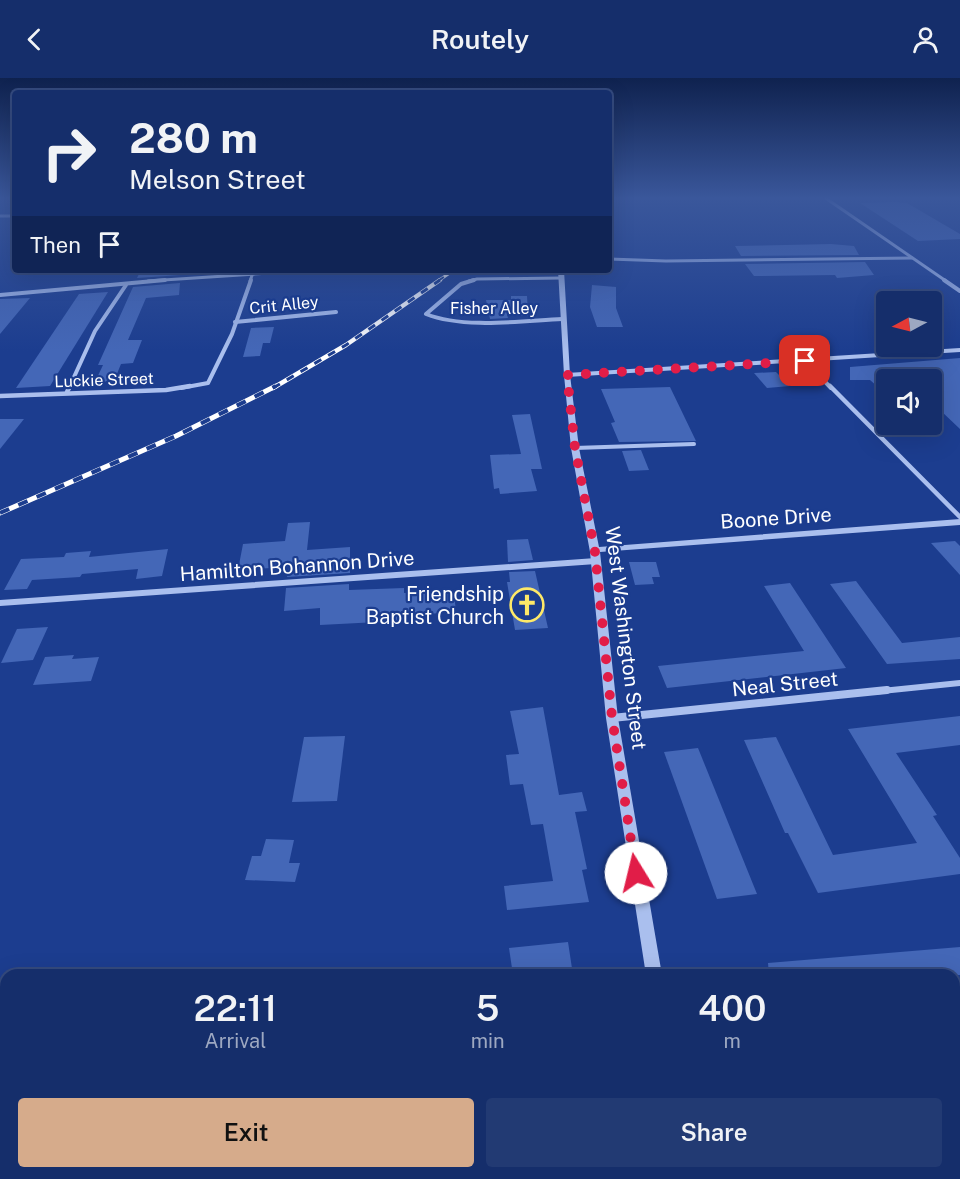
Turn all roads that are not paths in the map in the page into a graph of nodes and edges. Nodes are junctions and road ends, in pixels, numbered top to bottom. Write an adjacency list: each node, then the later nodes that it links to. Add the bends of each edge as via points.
1 (898, 248): 2 (street)
2 (912, 258): 3 (street); 7 (street)
3 (612, 259)
4 (253, 273): 6 (street); 11 (street)
5 (561, 274): 10 (street, West Washington Street); 10 (street, Fisher Alley, via 477,279 461,284 426,314 436,319 468,321)
6 (126, 285): 8 (street); 15 (street, via 95,331)
7 (960, 291)
8 (0, 295)
9 (336, 312): 11 (street, Crit Alley)
10 (562, 319): 14 (street, West Washington Street)
11 (235, 322): 15 (street, Luckie Street, via 208,383 166,390)
12 (960, 350): 13 (street)
13 (805, 361): 14 (street); 19 (street)
14 (567, 375): 18 (street, West Washington Street)
15 (67, 392): 16 (street, Luckie Street)
16 (0, 396)
17 (694, 444): 18 (lane)
18 (575, 448): 21 (street, West Washington Street)
19 (960, 517)
20 (960, 522): 21 (street, Boone Drive)
21 (595, 556): 22 (street, Hamilton Bohannon Drive); 24 (street, West Washington Street)
22 (0, 603)
23 (960, 683): 24 (street, Neal Street)
24 (612, 717): 25 (street, West Washington Street)
25 (653, 969)

